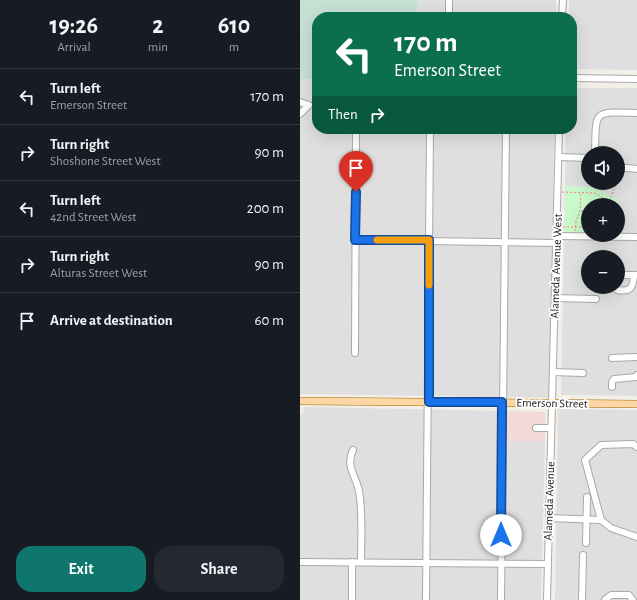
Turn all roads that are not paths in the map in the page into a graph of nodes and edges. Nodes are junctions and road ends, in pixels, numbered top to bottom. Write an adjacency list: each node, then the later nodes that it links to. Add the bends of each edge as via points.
1 (449, 0): 3 (street)
2 (563, 0): 4 (street)
3 (448, 12)
4 (562, 12)
5 (577, 78): 6 (street)
6 (637, 79)
7 (300, 102): 9 (street, via 309,106)
8 (637, 113): 14 (street, via 603,113 596,121)
9 (300, 114)
10 (356, 134): 20 (street)
11 (430, 134): 21 (street)
12 (506, 134): 23 (street)
13 (559, 134): 15 (street, Alameda Avenue West)
14 (595, 146)
15 (559, 157): 16 (street); 22 (street, Alameda Avenue West)
16 (581, 158)
17 (625, 168): 18 (street)
18 (637, 169)
19 (637, 237): 22 (street, via 575,236)
20 (355, 240): 21 (street); 29 (street)
21 (429, 240): 23 (street); 37 (street)
22 (556, 240): 23 (street); 27 (street, Alameda Avenue West)
23 (504, 241): 38 (street)
24 (636, 276): 25 (street); 26 (street, via 631,290)
25 (625, 277)
26 (625, 292)
27 (555, 298): 28 (street); 32 (street, Alameda Avenue West)
28 (596, 299)
29 (355, 353)
30 (637, 357): 31 (street)
31 (612, 358)
32 (553, 372): 33 (street); 39 (street, Alameda Avenue West)
33 (583, 373)
34 (637, 375): 35 (street, via 614,379)
35 (612, 387)
36 (300, 401): 37 (main road, Emerson Street)
37 (429, 402): 38 (main road, Emerson Street); 55 (street)
38 (502, 402): 39 (main road, Emerson Street); 56 (street)
39 (552, 403): 40 (main road, Emerson Street); 42 (street, Alameda Avenue)
40 (637, 404)
41 (536, 428): 42 (street)
42 (551, 428): 46 (street, Alameda Avenue)
43 (637, 447): 48 (street, via 633,444 601,445 585,460)
44 (353, 450): 54 (street, via 350,465 359,488 361,507)
45 (587, 497): 47 (street)
46 (549, 518): 47 (street); 57 (street, Alameda Avenue)
47 (587, 520): 48 (street); 50 (street)
48 (601, 520): 49 (street, via 611,528)
49 (637, 537)
50 (586, 544)
51 (583, 555): 62 (street)
52 (300, 562): 53 (street)
53 (352, 562): 54 (street); 58 (street)
54 (360, 562): 55 (street)
55 (427, 563): 56 (street); 59 (street)
56 (501, 564): 57 (street); 60 (street)
57 (547, 564): 61 (street, Alameda Avenue)
58 (352, 600)
59 (426, 600)
60 (501, 600)
61 (547, 600)
62 (582, 600)
63 (605, 600): 64 (street, via 611,595 629,595)
64 (633, 600)

